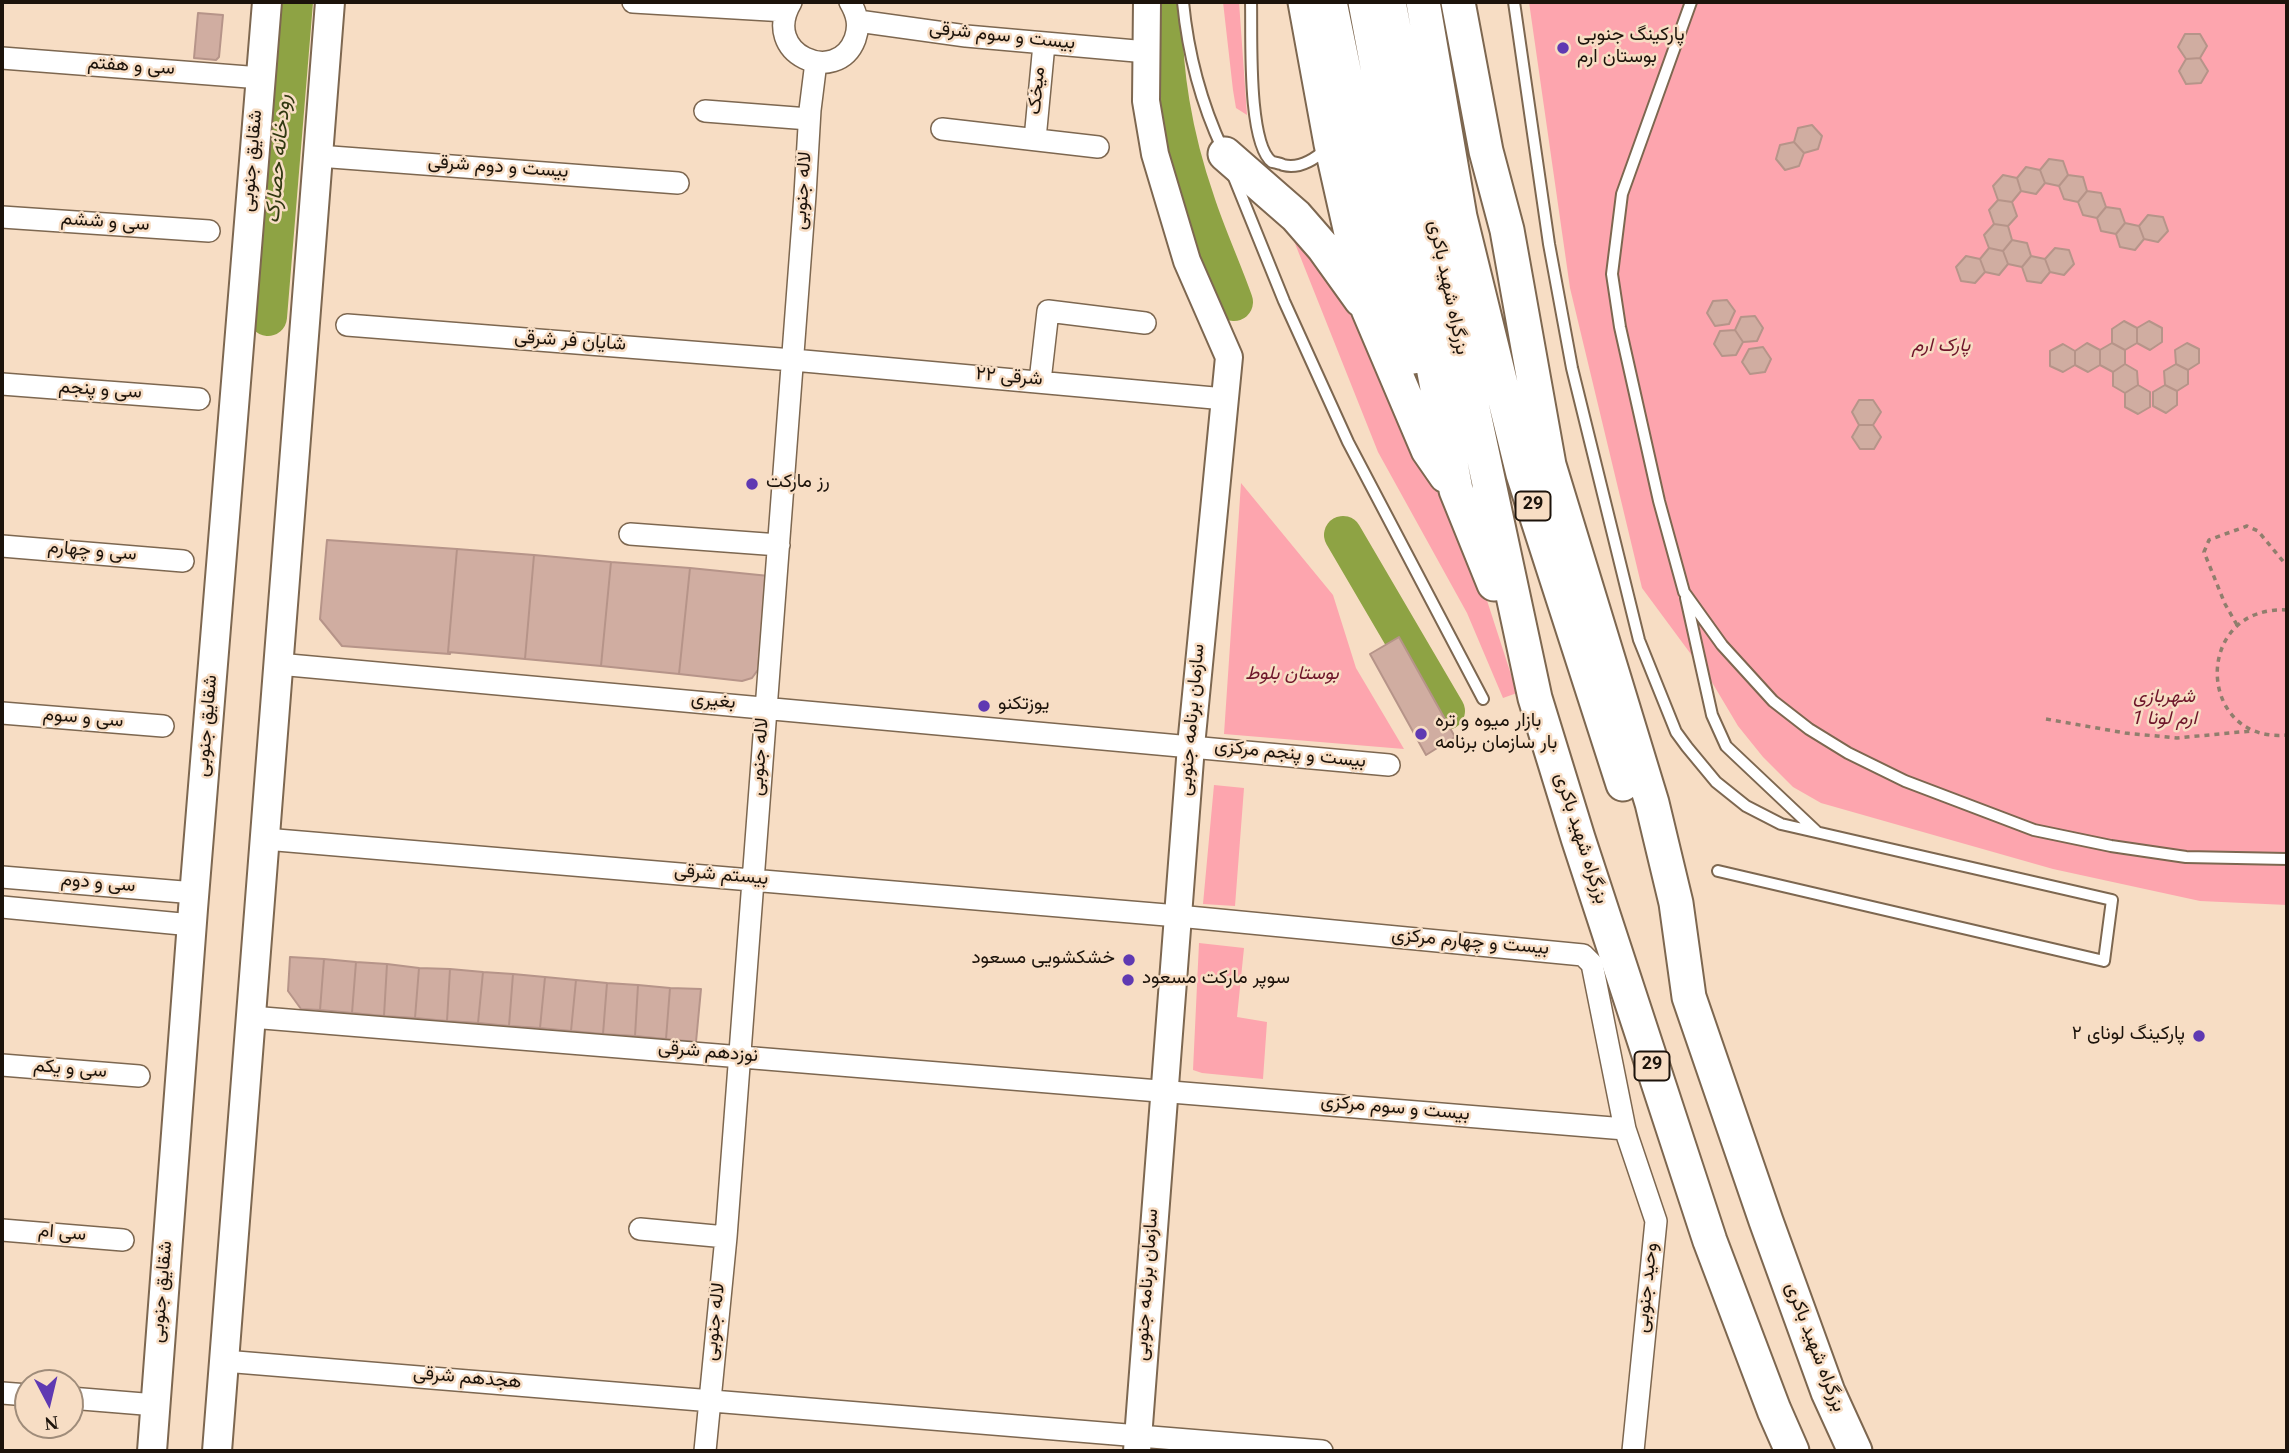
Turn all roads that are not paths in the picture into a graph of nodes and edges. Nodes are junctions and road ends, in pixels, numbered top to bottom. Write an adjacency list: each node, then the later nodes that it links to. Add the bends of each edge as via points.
1 (267, 2): 22 (main road, شقایق جنوبی)
2 (330, 2): 30 (main road)
3 (633, 2): 16 (street)
4 (1147, 2): 19 (street, سازمان برنامه جنوبی)
5 (1183, 2): 29 (lane, via 1186,38 1207,115)
6 (1251, 2): 27 (lane, via 1254,112 1263,148 1273,162 1292,167 1312,160)
7 (1304, 2): 27 (highway)
8 (1330, 2): 43 (highway, via 1406,342)
9 (1366, 2): 43 (highway, 29)
10 (1389, 2): 50 (highway, بزرگراه شهید باکری / 29)
11 (1423, 2): 67 (highway, 29, via 1460,217 1522,474)
12 (1458, 2): 33 (highway, 29, via 1486,151)
13 (1478, 2): 33 (highway, via 1505,171)
14 (1514, 2): 57 (lane, via 1569,356 1639,640 1676,732 1716,782 1746,806 1781,824)
15 (1691, 2): 48 (lane, via 1622,194 1612,274 1623,340)
16 (788, 7): 21 (street, via 783,23 788,44)
17 (854, 12): 18 (street, بیست و سوم شرقی, via 966,36); 21 (street, via 854,43 838,58)
18 (1044, 44): 19 (street, بیست و سوم شرقی); 26 (street, میخک)
19 (1147, 52): 42 (street, سازمان برنامه جنوبی, via 1146,101 1155,154 1187,261 1230,357)
20 (2, 58): 22 (street, سی و هفتم)
21 (816, 62): 24 (street, لاله جنوبی)
22 (261, 78): 63 (main road, شقایق جنوبی)
23 (705, 110): 24 (street)
24 (809, 119): 38 (street, لاله جنوبی)
25 (942, 129): 26 (street, میخک)
26 (1035, 139): 28 (street, میخک)
27 (1331, 144): 35 (highway)
28 (1098, 147)
29 (1225, 154): 35 (highway, via 1296,216); 51 (lane, via 1348,442)
30 (318, 156): 31 (street, بیست و دوم شرقی); 49 (main road)
31 (678, 183)
32 (2, 217): 34 (street, سی و ششم)
33 (1507, 230): 67 (highway, بزرگراه شهید باکری / 29, via 1549,465 1652,803 1676,903)
34 (209, 231)
35 (1368, 309): 43 (highway, via 1428,450)
36 (1145, 323): 39 (street, via 1048,312)
37 (347, 325): 38 (street, شایان فر شرقی)
38 (793, 360): 39 (street, ۲۲ شرقی); 45 (street, لاله جنوبی)
39 (1040, 381): 42 (street, ۲۲ شرقی)
40 (2, 384): 41 (street, سی و پنجم)
41 (199, 399)
42 (1225, 399): 55 (street, سازمان برنامه جنوبی)
43 (1456, 489): 50 (highway, 29)
44 (630, 534): 45 (street)
45 (779, 545): 52 (street, لاله جنوبی)
46 (2, 546): 47 (street, سی و چهارم)
47 (183, 561)
48 (1684, 592): 57 (lane, via 1712,715 1726,746); 59 (lane, via 1722,645 1773,701 1819,735 1905,782 2034,830 2111,846 2186,857)
49 (278, 664): 52 (street, بغیری); 58 (main road)
50 (1529, 674): 88 (highway, بزرگراه شهید باکری / 29, via 1710,1241)
51 (1483, 699)
52 (766, 708): 55 (street, بغیری); 62 (street, لاله جنوبی)
53 (2, 713): 54 (street, سی و سوم)
54 (163, 726)
55 (1191, 746): 56 (street, بیست و پنجم مرکزی); 65 (street, سازمان برنامه جنوبی)
56 (1389, 765)
57 (1815, 831): 60 (lane, via 2112,900 2104,961)
58 (265, 839): 62 (street, بیستم شرقی); 68 (main road)
59 (2287, 859)
60 (1718, 871)
61 (2, 877): 63 (street, سی و دوم)
62 (753, 880): 65 (street, بیستم شرقی); 69 (street, لاله جنوبی)
63 (184, 892): 66 (main road, شقایق جنوبی)
64 (2, 907): 66 (street, سی و دوم)
65 (1178, 916): 72 (street, سازمان برنامه جنوبی); 73 (street, بیست و چهارم مرکزی, via 1583,955 1592,964)
66 (180, 924): 81 (main road, شقایق جنوبی)
67 (1689, 997): 89 (highway, بزرگراه شهید باکری / 29, via 1828,1392)
68 (251, 1017): 69 (street, نوزدهم شرقی); 78 (main road)
69 (740, 1057): 72 (street, نوزدهم شرقی); 76 (street, لاله جنوبی)
70 (2, 1065): 71 (street, سی و یکم)
71 (139, 1076)
72 (1164, 1091): 73 (street, بیست و سوم مرکزی); 82 (street, سازمان برنامه جنوبی)
73 (1625, 1129): 87 (street, وحید جنوبی, via 1656,1221)
74 (640, 1229): 76 (street)
75 (2, 1230): 77 (street, سی ام)
76 (726, 1237): 80 (street, لاله جنوبی)
77 (123, 1240)
78 (224, 1361): 80 (street, هجدهم شرقی); 84 (main road)
79 (84, 1399): 81 (street)
80 (709, 1399): 82 (street, هجدهم شرقی); 85 (street, لاله جنوبی)
81 (156, 1405): 83 (main road, شقایق جنوبی)
82 (1137, 1443): 86 (street, هجدهم شرقی)
83 (152, 1451)
84 (217, 1451)
85 (705, 1451)
86 (1322, 1451)
87 (1633, 1451)
88 (1792, 1451)
89 (1855, 1451)

